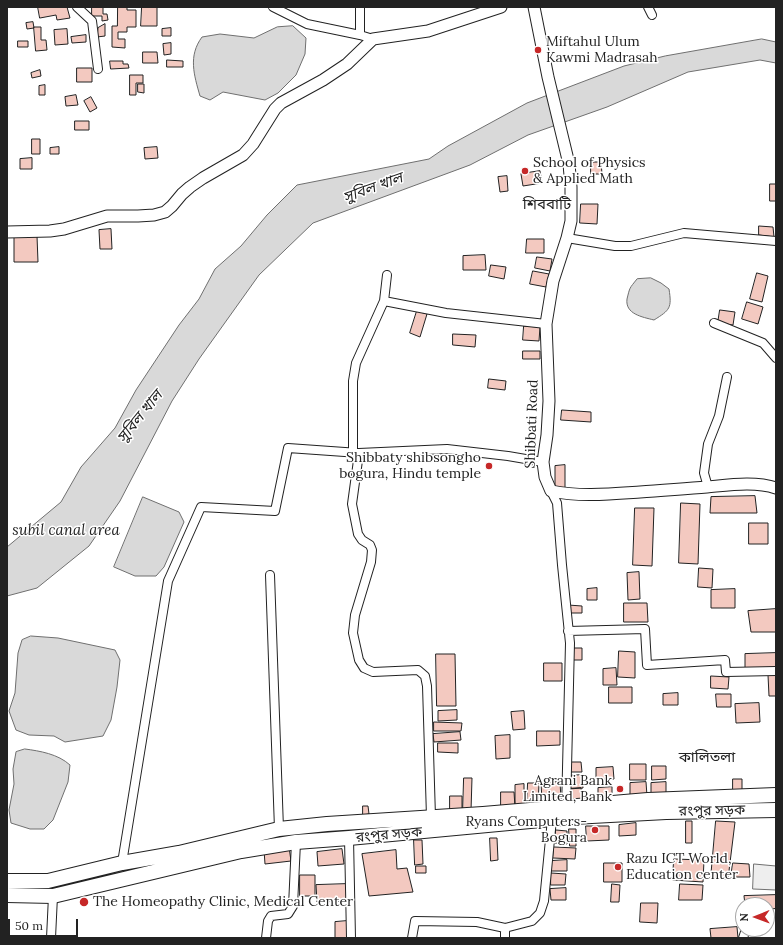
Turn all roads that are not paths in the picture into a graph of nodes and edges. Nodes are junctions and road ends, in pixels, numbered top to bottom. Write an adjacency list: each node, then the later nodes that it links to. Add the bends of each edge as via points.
1 (77, 7): 8 (street, via 92,21)
2 (273, 7): 6 (street, via 307,24)
3 (360, 7): 6 (street)
4 (501, 7): 7 (street, via 428,32)
5 (534, 7): 10 (street, Shibbati Road, via 569,164 571,221)
6 (360, 35): 7 (street)
7 (373, 39): 9 (street, via 347,64 281,103 243,155 194,184 165,212 154,215 107,216 50,231)
8 (98, 70)
9 (7, 232)
10 (567, 238): 11 (street, via 615,246 631,246 684,234); 15 (street, Shibbati Road, via 553,281)
11 (776, 241)
12 (387, 275): 13 (street)
13 (384, 301): 15 (street, via 446,313); 18 (street, via 356,363 353,381)
14 (714, 323): 16 (street, via 763,343)
15 (546, 324): 19 (street, Shibbati Road, via 550,401)
16 (776, 358)
17 (727, 377): 20 (street, via 719,416 708,444 704,473)
18 (356, 452): 19 (street, via 447,449); 29 (street, via 352,504 358,534 372,550 353,633 359,660 364,668 373,672 418,670 425,676 428,686); 33 (street, via 288,448 275,511 201,507 168,581)
19 (543, 462): 22 (street, Shibbati Road, via 545,477)
20 (708, 487): 21 (street, via 731,484); 22 (street, via 616,494)
21 (776, 488)
22 (551, 491): 24 (street, via 557,503)
23 (270, 575): 30 (street)
24 (568, 631): 25 (street, via 645,629 647,664 725,660 726,672); 28 (street, via 569,710)
25 (776, 671)
26 (776, 795): 28 (highway, via 648,800)
27 (776, 810): 28 (highway, রংপুর সড়ক)
28 (561, 814): 29 (highway, রংপুর সড়ক); 31 (highway, রংপুর সড়ক); 37 (street, via 540,913 532,922)
29 (431, 817): 30 (highway, রংপুর সড়ক)
30 (279, 829): 33 (highway, রংপুর সড়ক, via 179,853)
31 (349, 838): 32 (highway, রংপুর সড়ক); 40 (street)
32 (296, 842): 36 (highway, রংপুর সড়ক, via 241,851); 39 (street, via 293,906 288,914 271,916)
33 (122, 862): 34 (highway, রংপুর সড়ক, via 48,881)
34 (7, 881)
35 (7, 895): 36 (highway, রংপুর সড়ক)
36 (53, 896): 38 (street)
37 (505, 928): 41 (street, via 477,922 415,921); 42 (street)
38 (51, 938)
39 (266, 938)
40 (351, 938)
41 (412, 938)
42 (505, 938)

